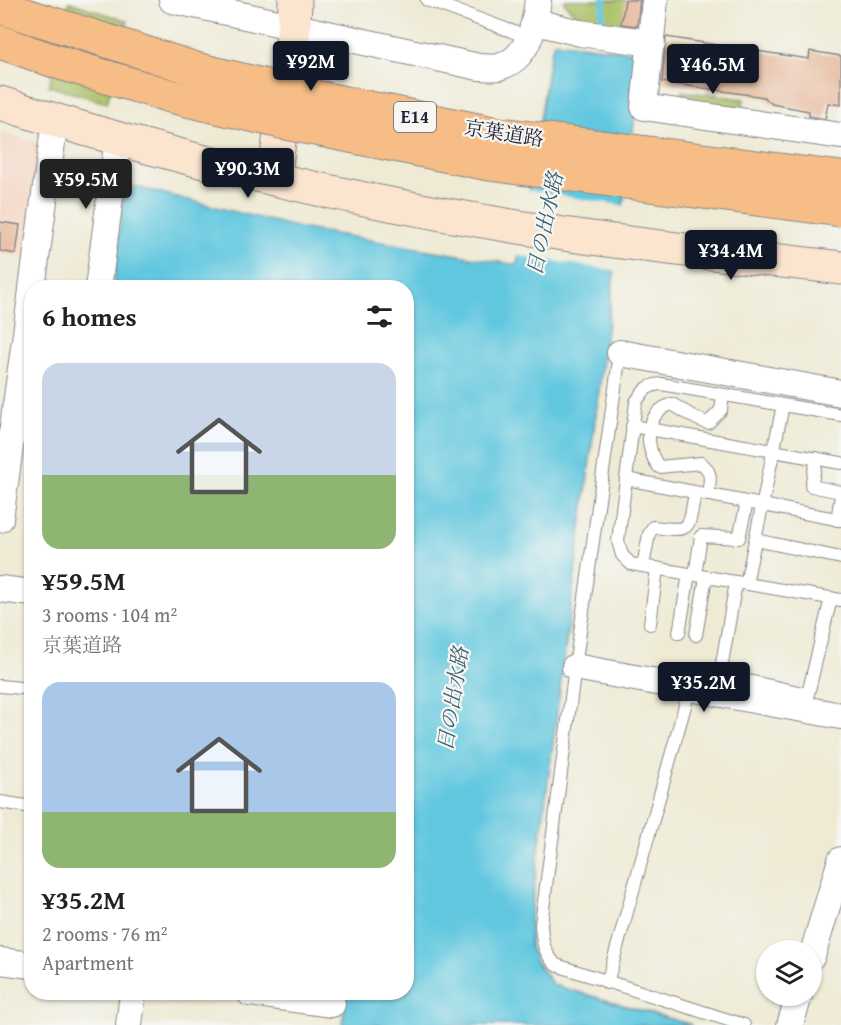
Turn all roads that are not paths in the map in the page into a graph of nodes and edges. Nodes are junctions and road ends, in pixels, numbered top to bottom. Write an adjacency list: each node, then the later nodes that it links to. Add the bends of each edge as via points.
1 (172, 0): 5 (street)
2 (427, 0): 6 (lane)
3 (655, 0): 8 (street)
4 (0, 7): 13 (highway, 京葉道路 / E14, bridge, via 196,69 492,133)
5 (294, 14): 6 (street, via 479,67 499,67 516,58); 14 (street)
6 (534, 20): 8 (street, via 580,33)
7 (0, 42): 15 (highway, 京葉道路 / E14, bridge, via 170,96 466,159)
8 (652, 43): 11 (street, via 644,107)
9 (0, 103): 10 (street)
10 (55, 121): 12 (street); 17 (street)
11 (841, 136)
12 (118, 138): 14 (street); 18 (street)
13 (841, 178)
14 (274, 179): 16 (street, via 512,226)
15 (841, 210)
16 (841, 268)
17 (33, 280)
18 (99, 280)
19 (24, 346): 36 (street)
20 (620, 353): 21 (street); 50 (lane)
21 (841, 393)
22 (723, 395): 23 (lane); 25 (lane, via 650,385 636,402); 26 (lane, via 721,410 708,423 672,404 654,415)
23 (783, 405): 24 (lane); 27 (lane)
24 (841, 415)
25 (632, 426): 26 (lane); 30 (lane)
26 (650, 429): 27 (lane); 33 (lane, via 650,453 659,467 701,463 709,468)
27 (774, 450): 28 (lane); 35 (lane)
28 (817, 458): 29 (lane); 32 (lane, via 811,486)
29 (841, 463)
30 (626, 479): 31 (lane); 40 (lane, via 618,541 622,555 631,564)
31 (695, 492): 33 (lane); 40 (lane, via 686,527 653,527)
32 (841, 494): 37 (lane)
33 (708, 495): 34 (lane)
34 (747, 502): 35 (lane); 42 (lane, via 739,538 701,536)
35 (763, 505): 37 (lane); 38 (lane)
36 (0, 519)
37 (839, 520)
38 (756, 540): 39 (lane); 43 (lane)
39 (841, 558)
40 (643, 566): 41 (lane)
41 (657, 568): 42 (lane); 47 (lane)
42 (696, 575): 43 (lane); 48 (lane); 49 (lane)
43 (741, 583): 46 (lane); 46 (lane, via 720,675 808,694)
44 (0, 589): 45 (street)
45 (24, 592)
46 (836, 599)
47 (650, 624)
48 (679, 633)
49 (696, 635)
50 (575, 667): 53 (street); 61 (lane, via 541,924 542,942 556,965)
51 (0, 686): 52 (lane)
52 (24, 688)
53 (690, 688): 54 (street); 61 (lane)
54 (841, 716)
55 (0, 802): 56 (lane)
56 (24, 806)
57 (841, 860): 58 (street)
58 (817, 940)
59 (0, 961): 60 (street)
60 (24, 964)
61 (607, 983): 67 (lane)
62 (132, 1000): 66 (street)
63 (290, 1000): 65 (street)
64 (796, 1006): 68 (street)
65 (331, 1007)
66 (129, 1025)
67 (744, 1025)
68 (790, 1025)

